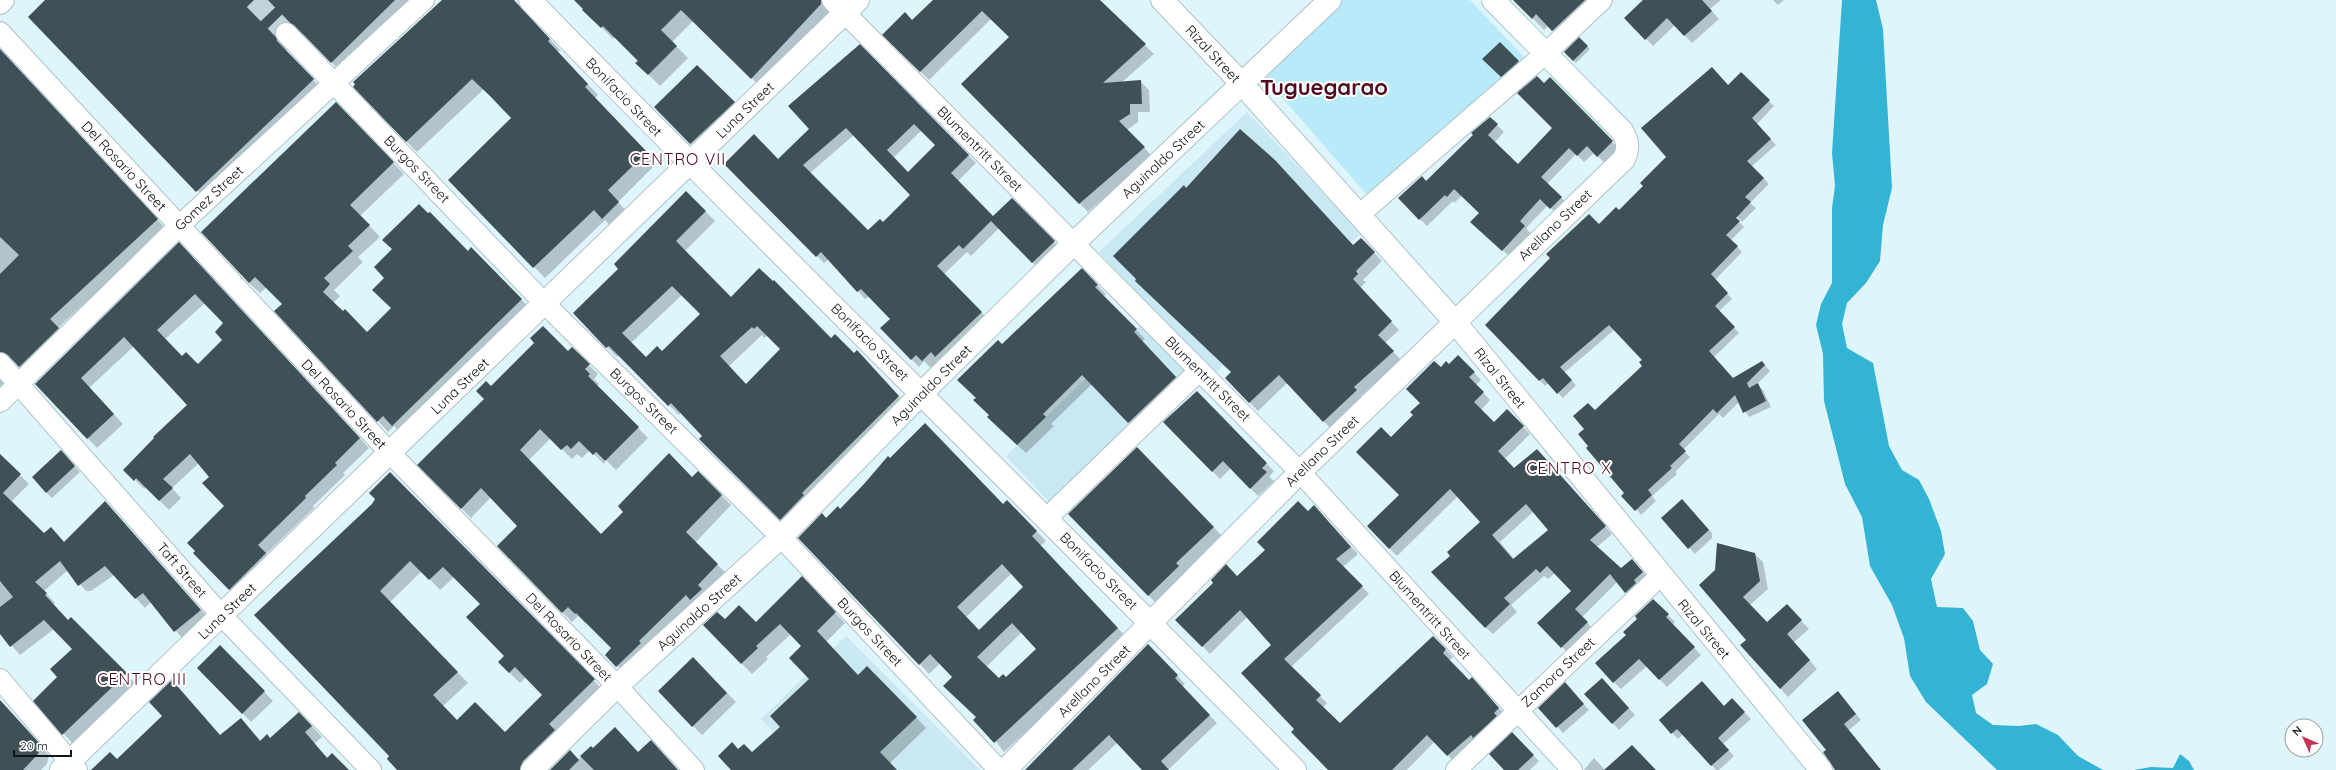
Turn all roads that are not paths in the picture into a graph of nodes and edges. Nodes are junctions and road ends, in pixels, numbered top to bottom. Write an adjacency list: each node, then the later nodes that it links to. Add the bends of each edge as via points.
1 (4, 0): 8 (street)
2 (424, 0): 13 (street, Gomez Street)
3 (530, 0): 15 (street, Bonifacio Street)
4 (1162, 0): 14 (street, Rizal Street)
5 (1330, 0): 14 (street, Aguinaldo Street)
6 (1493, 0): 12 (street)
7 (1602, 0): 12 (street)
8 (0, 4)
9 (844, 4): 15 (street, Luna Street); 18 (street, Blumentritt Street)
10 (0, 32): 17 (street, Del Rosario Street)
11 (286, 33): 13 (street, Burgos Street)
12 (1546, 53): 16 (street); 20 (street, Arellano Street, via 1622,131 1628,146 1624,159)
13 (335, 83): 17 (street, Gomez Street); 19 (street, Burgos Street)
14 (1242, 84): 16 (street, Rizal Street); 18 (street, Aguinaldo Street)
15 (690, 164): 19 (street, Luna Street); 24 (street, Bonifacio Street)
16 (1359, 215): 20 (street, Rizal Street)
17 (179, 226): 23 (street, Gomez Street); 26 (street, Del Rosario Street)
18 (1074, 243): 22 (street, Blumentritt Street); 24 (street, Aguinaldo Street)
19 (545, 304): 26 (street, Luna Street); 29 (street, Burgos Street)
20 (1455, 322): 27 (street, Arellano Street); 30 (street, Rizal Street)
21 (0, 363): 23 (street, Taft Street)
22 (1199, 371): 27 (street, Blumentritt Street); 28 (street)
23 (19, 384): 25 (street, Gomez Street); 31 (street, Taft Street)
24 (922, 393): 28 (street, Bonifacio Street); 29 (street, Aguinaldo Street)
25 (0, 402)
26 (390, 453): 31 (street, Luna Street); 34 (street, Del Rosario Street)
27 (1300, 472): 32 (street, Arellano Street); 35 (street, Blumentritt Street)
28 (1046, 519): 32 (street, Bonifacio Street)
29 (781, 537): 34 (street, Aguinaldo Street); 40 (street, Burgos Street)
30 (1660, 576): 35 (street, Zamora Street); 45 (street, Rizal Street)
31 (222, 616): 36 (street, Luna Street); 37 (street, Taft Street)
32 (1152, 623): 41 (street, Arellano Street); 42 (street, Bonifacio Street)
33 (0, 679): 36 (street)
34 (617, 686): 38 (street, Aguinaldo Street); 39 (street, Del Rosario Street)
35 (1517, 710): 43 (street, Zamora Street); 44 (street, Blumentritt Street)
36 (69, 767)
37 (370, 770)
38 (532, 770)
39 (694, 770)
40 (999, 770)
41 (1005, 770)
42 (1295, 770)
43 (1456, 770)
44 (1572, 770)
45 (1821, 770)

